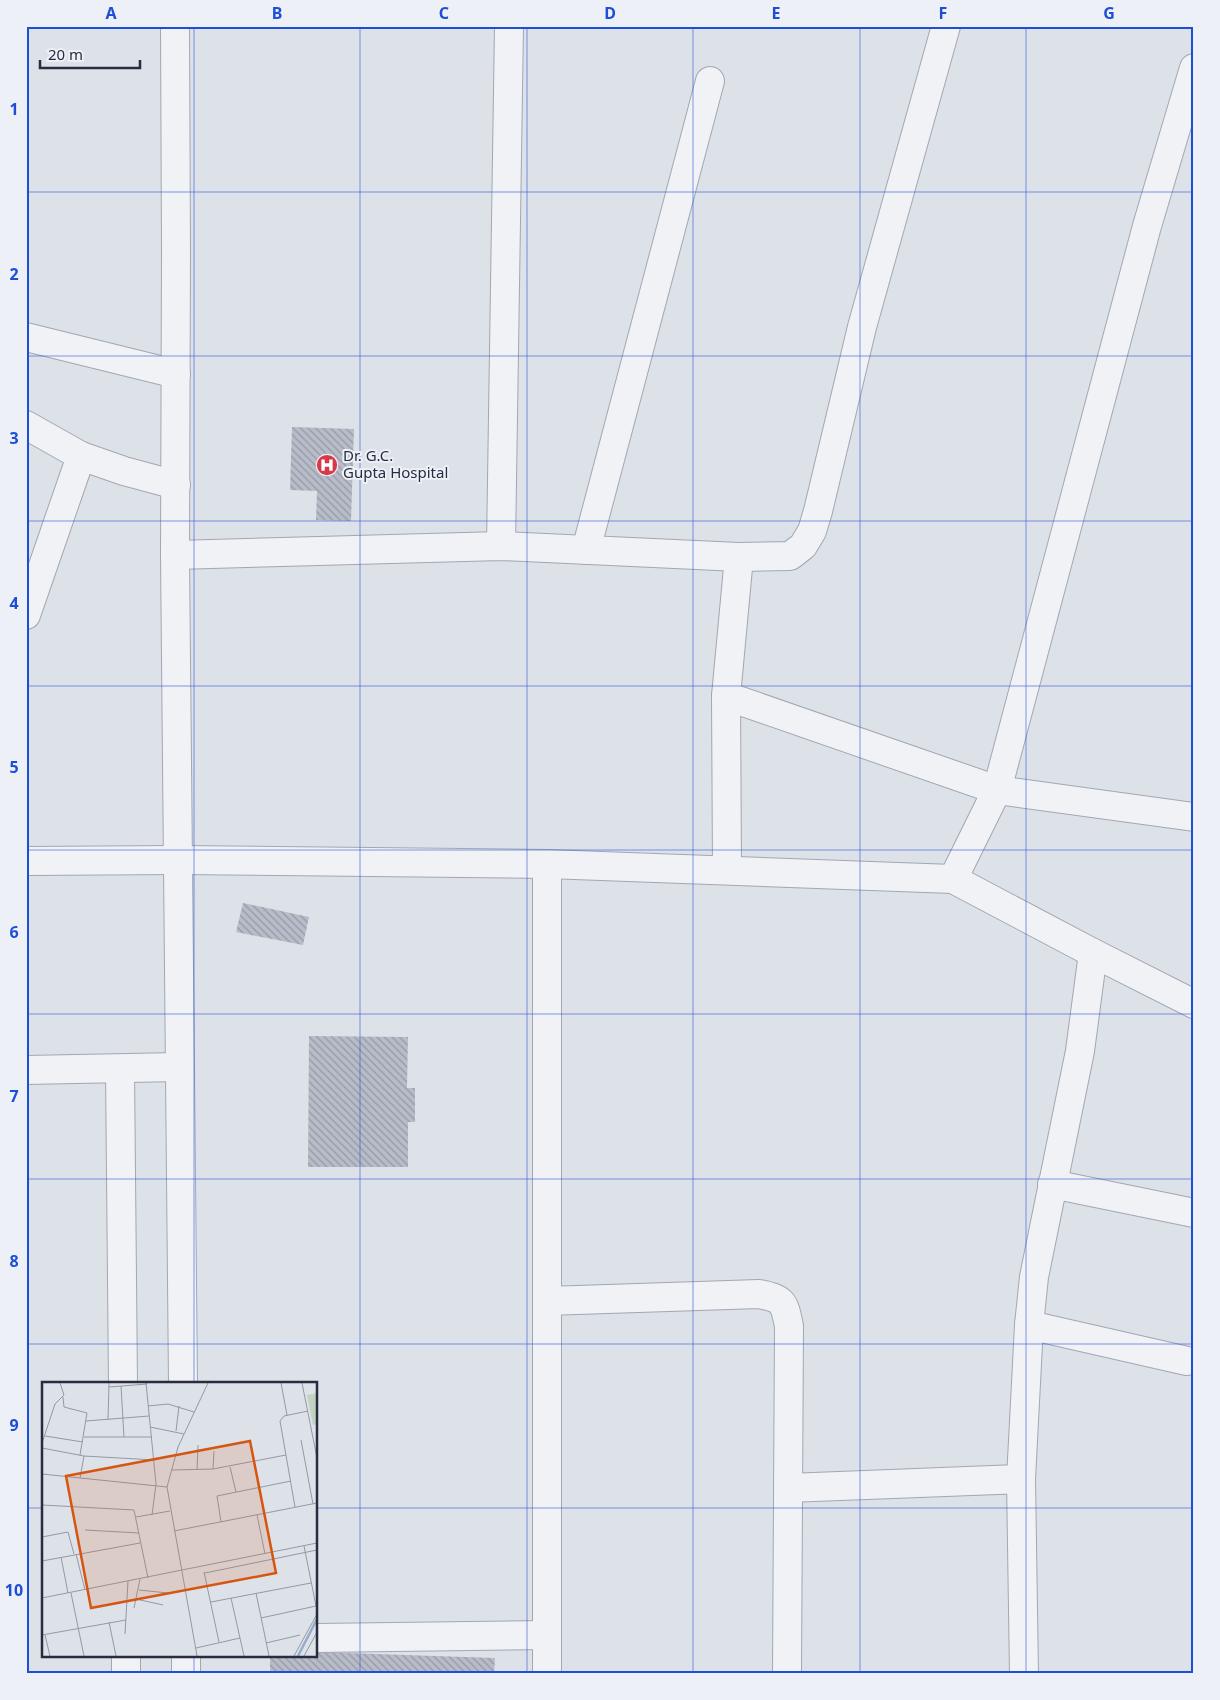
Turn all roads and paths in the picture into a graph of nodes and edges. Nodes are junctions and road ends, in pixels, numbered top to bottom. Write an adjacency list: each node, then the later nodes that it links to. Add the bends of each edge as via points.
1 (175, 26): 8 (street)
2 (509, 26): 12 (street)
3 (946, 26): 15 (street, via 862,327 812,531 803,546 790,556)
4 (1194, 68): 6 (street)
5 (710, 81): 13 (street)
6 (1186, 124): 18 (street, via 1147,226)
7 (26, 337): 8 (street)
8 (176, 374): 11 (street)
9 (26, 424): 10 (street)
10 (81, 456): 11 (street); 16 (street)
11 (176, 485): 14 (street)
12 (501, 546): 13 (street); 14 (street)
13 (586, 550): 15 (street)
14 (175, 555): 20 (street)
15 (739, 557): 17 (street)
16 (26, 615)
17 (726, 696): 18 (street); 23 (street)
18 (996, 790): 19 (street); 24 (street)
19 (1194, 817)
20 (178, 860): 21 (street); 22 (street); 27 (street)
21 (26, 861)
22 (547, 864): 23 (street); 32 (street)
23 (726, 870): 24 (street)
24 (953, 879): 25 (street)
25 (1093, 953): 26 (street); 30 (street, via 1080,1051)
26 (1194, 1004)
27 (179, 1067): 28 (street); 36 (street)
28 (120, 1069): 29 (street); 35 (street)
29 (26, 1070)
30 (1052, 1184): 31 (street); 33 (street, via 1034,1277)
31 (1194, 1213)
32 (547, 1301): 38 (street, via 759,1294 782,1302 789,1326); 39 (street)
33 (1029, 1325): 34 (street); 37 (street)
34 (1187, 1361)
35 (123, 1382)
36 (183, 1382)
37 (1021, 1479): 38 (street); 47 (street)
38 (788, 1488): 46 (street)
39 (547, 1635): 40 (street); 45 (street)
40 (318, 1638)
41 (126, 1658): 43 (street)
42 (186, 1658): 44 (street)
43 (126, 1674)
44 (186, 1674)
45 (547, 1674)
46 (788, 1674)
47 (1024, 1674)

